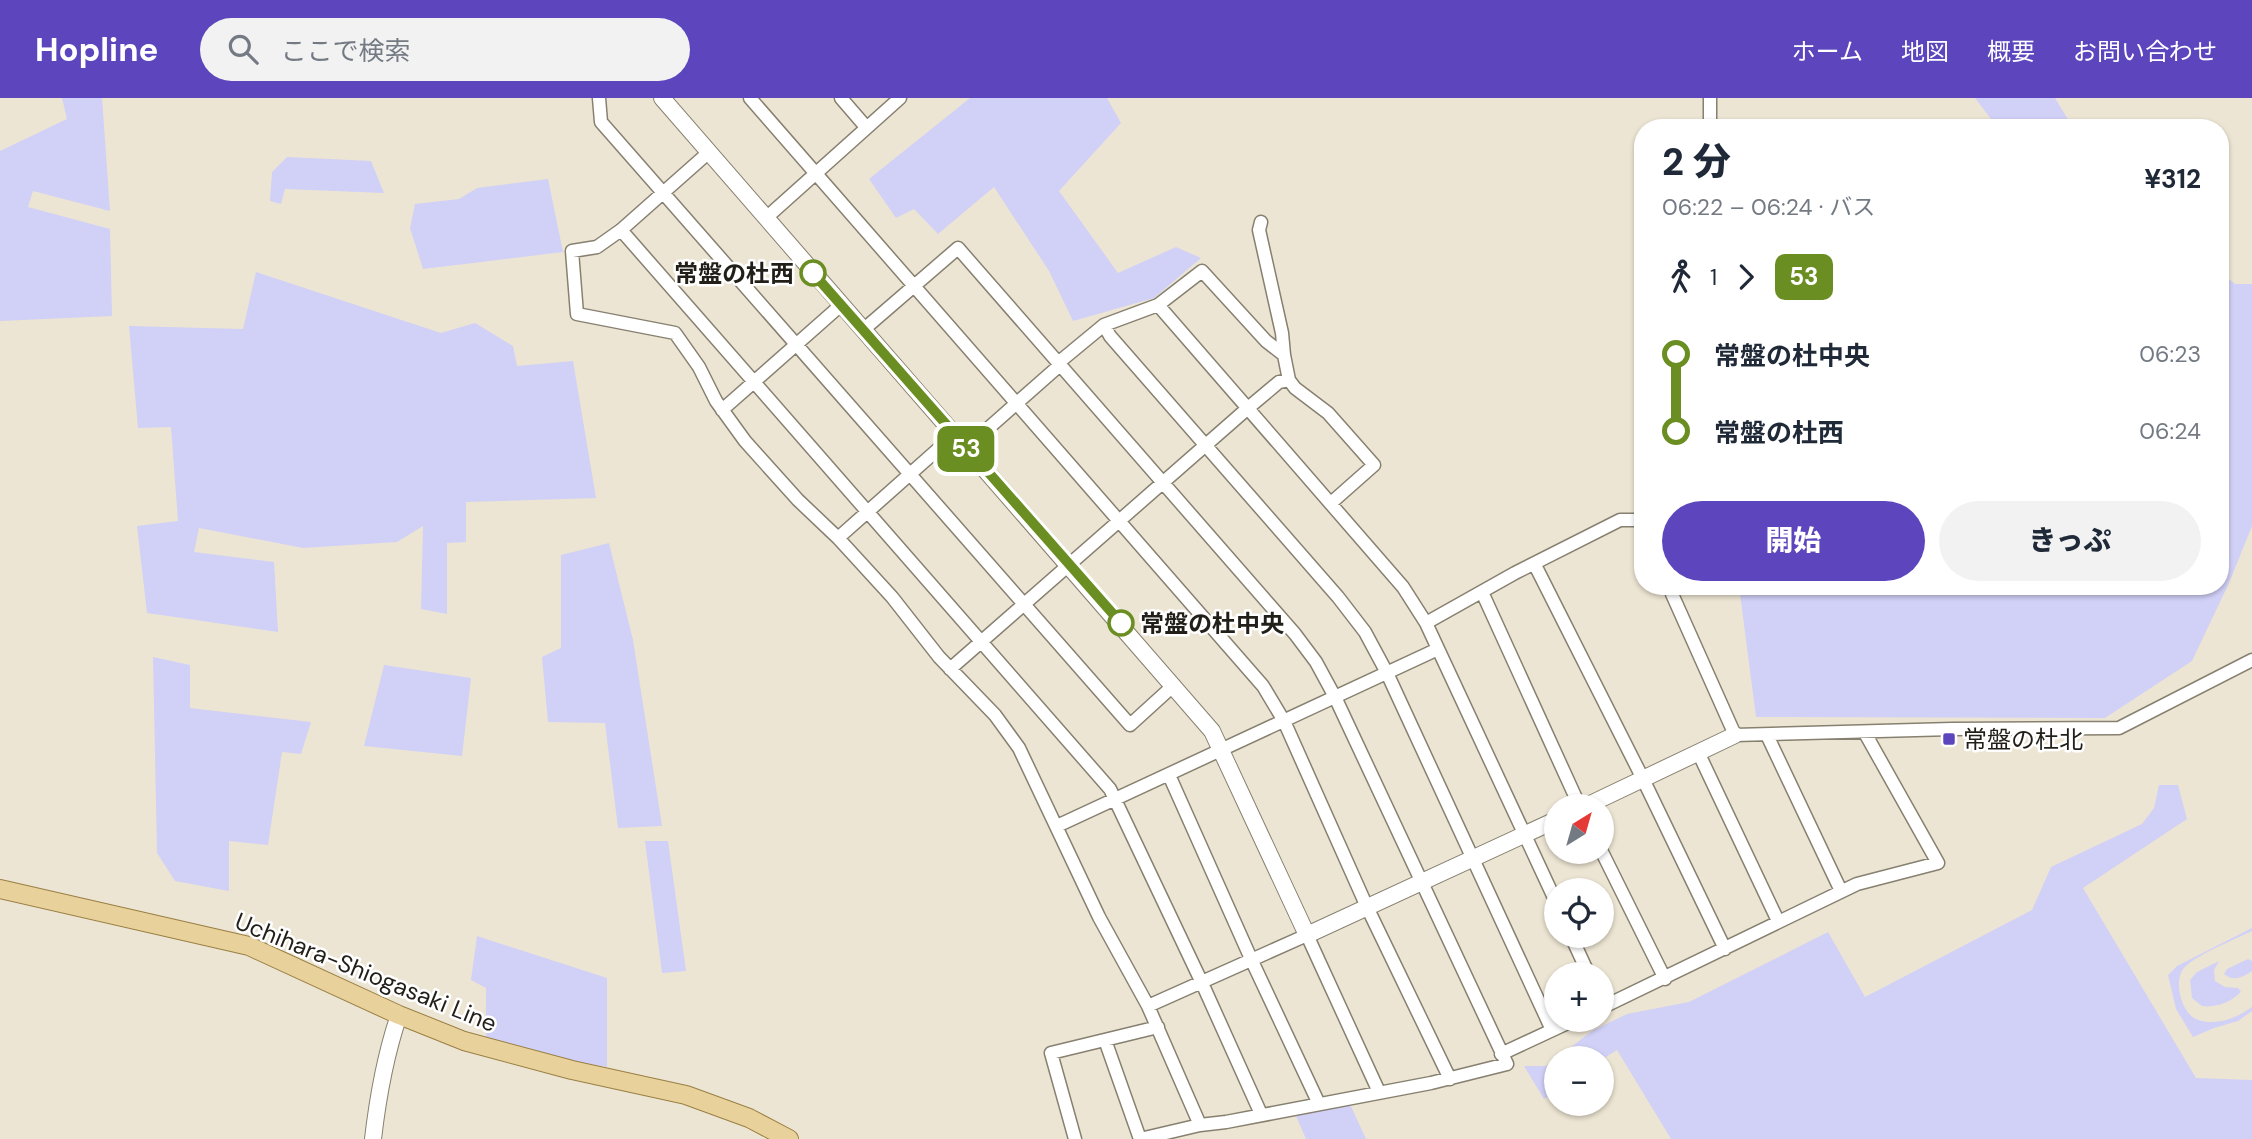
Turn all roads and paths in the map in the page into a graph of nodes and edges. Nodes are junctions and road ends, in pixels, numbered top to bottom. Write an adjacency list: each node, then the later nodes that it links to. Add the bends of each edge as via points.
1 (599, 98): 11 (street, via 601,121)
2 (662, 98): 9 (street)
3 (750, 98): 10 (street)
4 (841, 98): 8 (street)
5 (900, 98): 8 (street)
6 (1710, 98): 7 (street)
7 (1710, 119)
8 (866, 127): 10 (street)
9 (708, 153): 11 (street); 12 (street)
10 (815, 174): 12 (street); 15 (street)
11 (662, 193): 14 (street); 20 (street)
12 (766, 218): 16 (street)
13 (1261, 222): 21 (street)
14 (621, 230): 24 (street); 27 (street, via 597,247 572,251 577,314 675,333)
15 (914, 286): 19 (street); 22 (street, via 958,248); 25 (street)
16 (841, 305): 19 (street); 20 (street)
17 (1158, 305): 18 (street); 21 (street, via 1202,271); 26 (street)
18 (1104, 326): 22 (street); 29 (street)
19 (863, 330): 28 (street)
20 (796, 346): 24 (street); 31 (street)
21 (1284, 355): 23 (street)
22 (1059, 364): 25 (street); 32 (street)
23 (1289, 380): 26 (street, via 1279,382); 33 (street, via 1328,413 1374,465)
24 (753, 382): 27 (street); 34 (street)
25 (1016, 403): 30 (street); 36 (street)
26 (1248, 408): 29 (street); 33 (street)
27 (722, 410): 37 (street, via 798,500)
28 (954, 435): 30 (street); 31 (street)
29 (1205, 445): 32 (street); 48 (street, via 1338,597 1365,632)
30 (966, 448): 38 (street)
31 (909, 475): 34 (street); 42 (street)
32 (1163, 483): 36 (street); 50 (street, via 1307,649)
33 (1331, 503): 43 (street, via 1389,569)
34 (867, 512): 37 (street); 44 (street)
35 (1634, 520): 39 (street, via 1620,520)
36 (1119, 521): 38 (street); 51 (street, via 1254,674)
37 (838, 538): 47 (street)
38 (1069, 565): 42 (street); 49 (street)
39 (1535, 565): 40 (street); 58 (street)
40 (1482, 592): 43 (street); 59 (street)
41 (1672, 595): 53 (street)
42 (1023, 605): 44 (street); 49 (street, via 1130,725)
43 (1426, 623): 45 (street)
44 (980, 643): 47 (street); 61 (street, via 1110,789)
45 (1438, 649): 48 (street); 64 (street)
46 (2252, 660): 52 (street, via 2119,728)
47 (950, 669): 63 (street, via 995,715 1019,748)
48 (1387, 673): 50 (street); 65 (street)
49 (1174, 685): 55 (street)
50 (1335, 697): 51 (street); 68 (street)
51 (1284, 721): 55 (street); 71 (street)
52 (1866, 733): 54 (street); 70 (street, via 1937,863)
53 (1735, 735): 54 (street); 56 (street)
54 (1767, 735): 70 (street)
55 (1222, 750): 57 (street); 73 (street)
56 (1698, 752): 58 (street); 72 (street)
57 (1169, 775): 61 (street); 75 (street)
58 (1643, 779): 60 (street); 74 (street)
59 (1576, 794)
60 (1610, 794)
61 (1114, 800): 63 (street); 77 (street)
62 (1544, 825): 64 (street)
63 (1057, 826): 79 (street, via 1099,917)
64 (1525, 834): 65 (street); 67 (street)
65 (1472, 859): 68 (street); 80 (street)
66 (1608, 864): 76 (street)
67 (1545, 878)
68 (1422, 882): 71 (street); 85 (street)
69 (0, 889): 81 (main road, Uchihara-Shiogasaki Line, via 249,946)
70 (1841, 891): 72 (street)
71 (1367, 908): 73 (street); 86 (street)
72 (1778, 921): 74 (street)
73 (1307, 935): 75 (street); 87 (street)
74 (1725, 949): 76 (street)
75 (1252, 961): 77 (street); 88 (street)
76 (1665, 978): 78 (street)
77 (1202, 983): 79 (street); 89 (street)
78 (1614, 1001)
79 (1148, 1006): 82 (street)
80 (1544, 1013)
81 (399, 1015): 91 (street, via 388,1046); 92 (main road, Uchihara-Shiogasaki Line, via 491,1050 686,1095 749,1118)
82 (1158, 1027): 84 (street); 90 (street)
83 (1548, 1032): 85 (street)
84 (1105, 1040): 93 (street, via 1051,1054); 94 (street)
85 (1502, 1054): 86 (street, via 1507,1064)
86 (1450, 1079): 87 (street)
87 (1379, 1092): 88 (street)
88 (1320, 1104): 89 (street)
89 (1261, 1114): 90 (street)
90 (1200, 1125): 94 (street)
91 (373, 1139)
92 (789, 1139)
93 (1075, 1139)
94 (1140, 1139)

